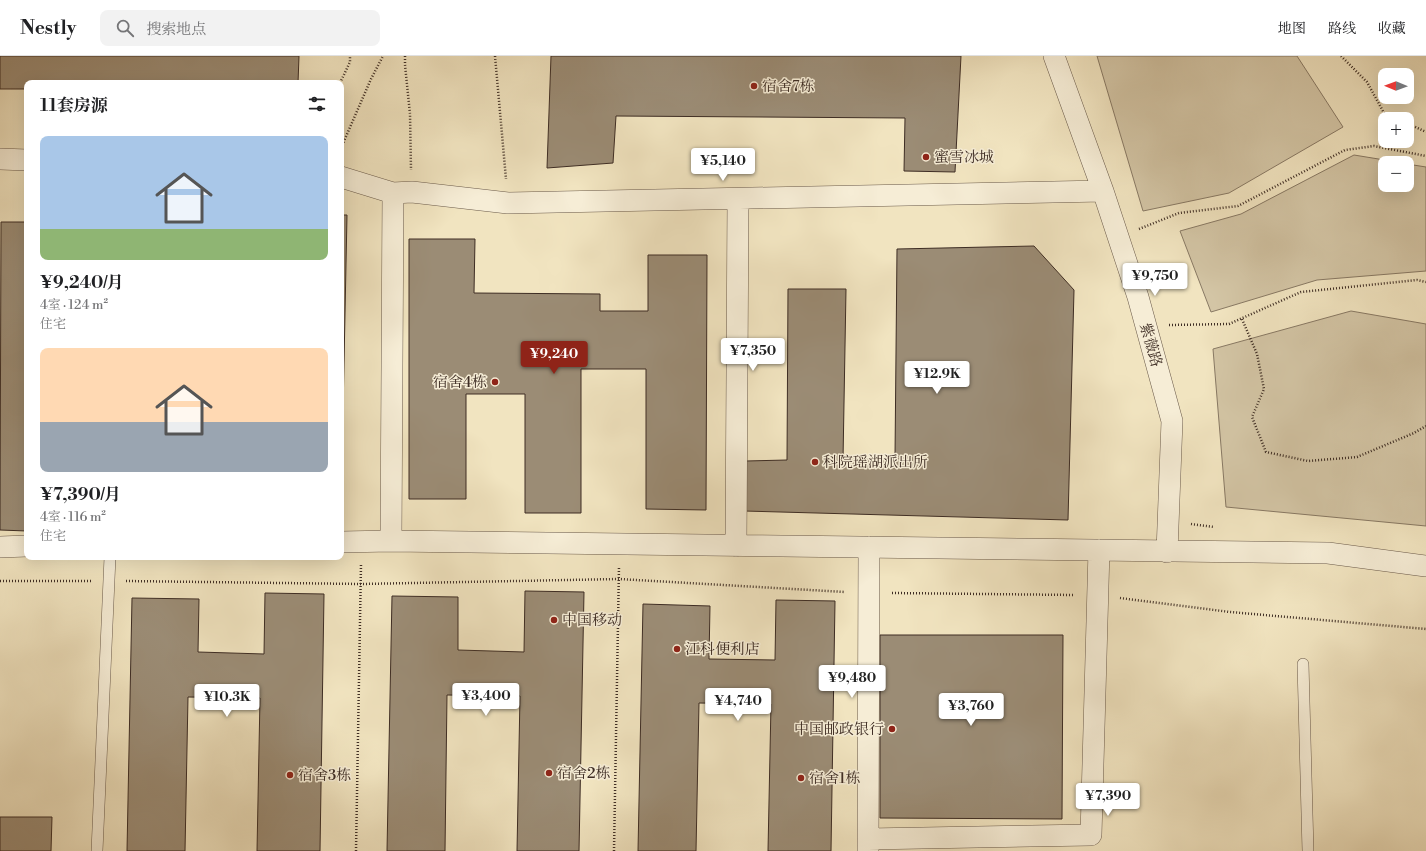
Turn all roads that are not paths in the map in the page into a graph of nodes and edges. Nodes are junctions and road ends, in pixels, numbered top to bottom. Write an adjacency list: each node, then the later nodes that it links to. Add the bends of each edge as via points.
1 (1054, 56): 5 (street, 紫薇路)
2 (0, 159): 3 (street)
3 (24, 160)
4 (344, 178): 6 (street)
5 (1103, 191): 7 (street); 15 (street, 紫薇路, via 1138,297 1172,421)
6 (402, 193): 7 (street, via 508,203); 8 (street)
7 (738, 199): 11 (street)
8 (391, 541): 9 (street); 11 (street)
9 (344, 542)
10 (24, 546): 12 (street)
11 (736, 546): 13 (street)
12 (0, 547)
13 (869, 547): 14 (street); 19 (street)
14 (1099, 550): 15 (street); 19 (street, via 1091,835)
15 (1167, 552): 17 (street, via 1328,553)
16 (110, 560): 20 (lane)
17 (1426, 566)
18 (1303, 664): 21 (lane)
19 (868, 845)
20 (97, 851)
21 (1308, 851)

